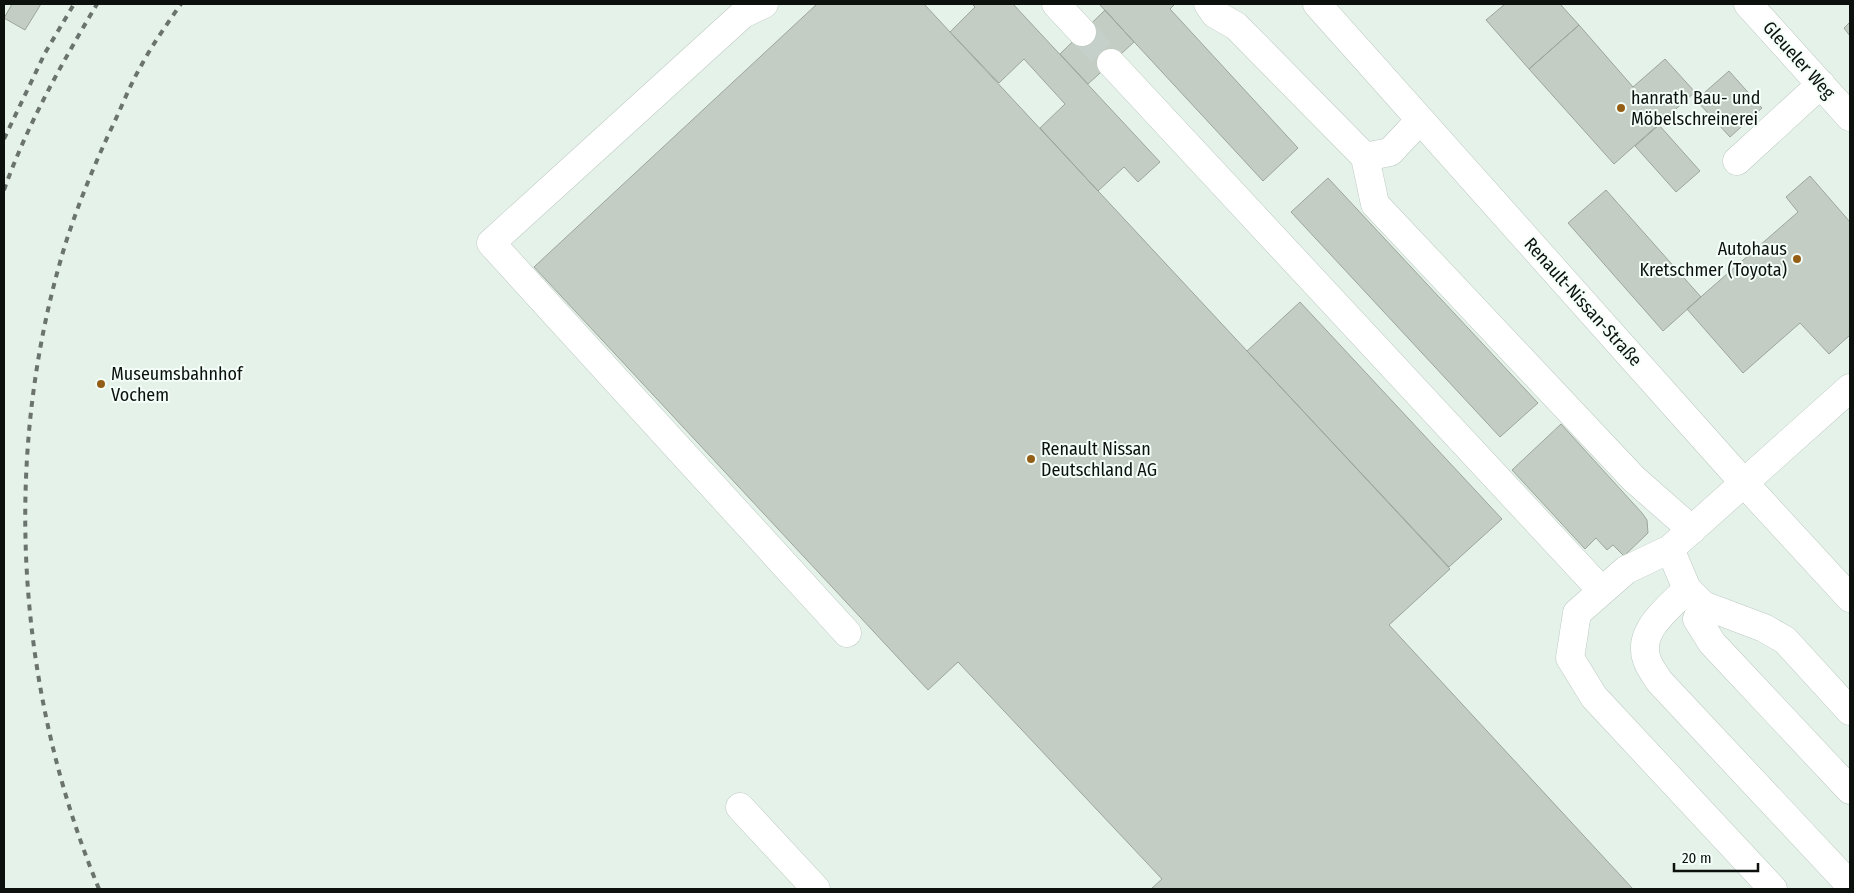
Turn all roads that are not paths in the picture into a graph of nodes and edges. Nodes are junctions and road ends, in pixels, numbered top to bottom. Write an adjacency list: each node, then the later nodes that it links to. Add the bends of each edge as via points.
1 (764, 4): 20 (street, via 743,14 492,244)
2 (1056, 4): 6 (street)
3 (1208, 4): 11 (street, via 1215,14 1236,26)
4 (1316, 4): 10 (street, Renault-Nissan-Straße)
5 (1748, 4): 8 (street, Gleueler Weg)
6 (1082, 32)
7 (1111, 63): 17 (street)
8 (1821, 84): 9 (street, Gleueler Weg); 12 (street)
9 (1850, 116)
10 (1420, 120): 11 (street, via 1390,152); 14 (street, Renault-Nissan-Straße)
11 (1365, 157): 15 (street, via 1375,204 1634,479)
12 (1737, 161)
13 (1850, 389): 14 (street)
14 (1745, 484): 15 (street); 19 (street, Renault-Nissan-Straße)
15 (1692, 530): 16 (street)
16 (1670, 549): 17 (street, via 1626,570); 18 (street)
17 (1602, 591): 26 (street, via 1577,613 1570,658 1594,697)
18 (1695, 597): 21 (street, via 1785,640); 22 (street, via 1697,619 1712,643); 24 (street, via 1652,625 1645,640 1646,660 1659,681)
19 (1850, 598)
20 (847, 632)
21 (1850, 711)
22 (1850, 790)
23 (740, 806): 25 (street)
24 (1850, 885)
25 (816, 889)
26 (1773, 889)

